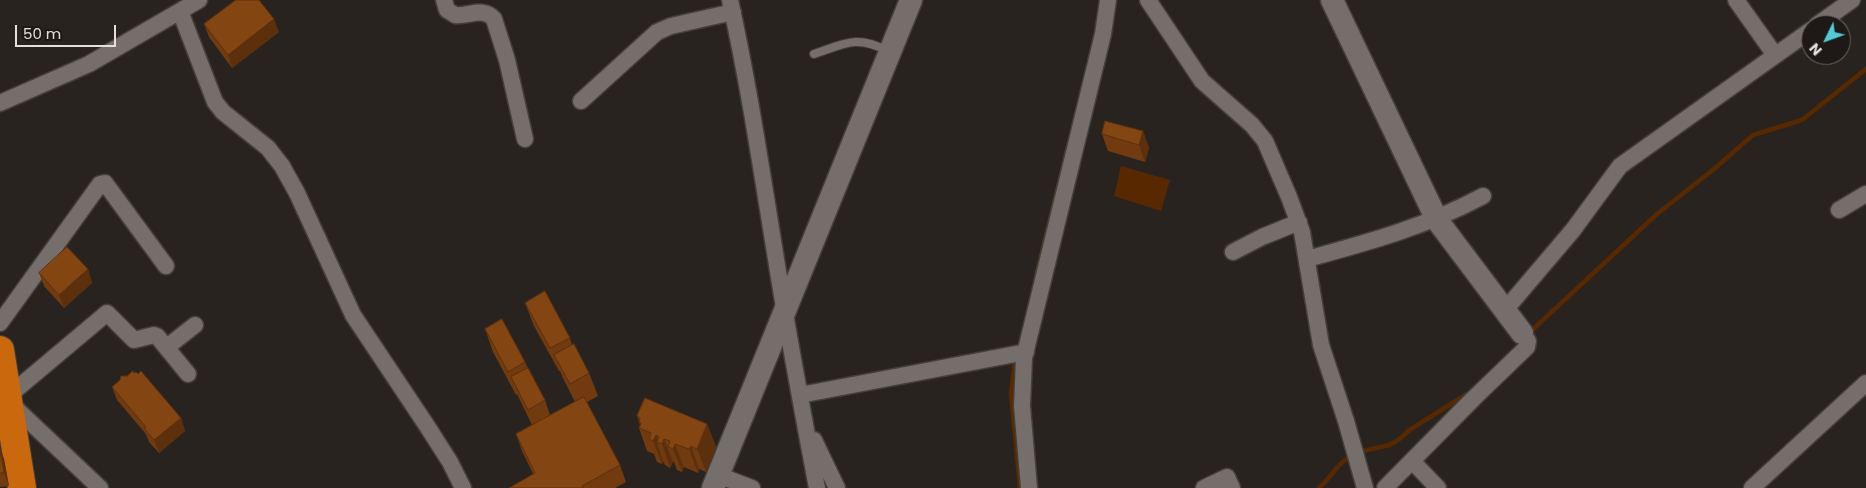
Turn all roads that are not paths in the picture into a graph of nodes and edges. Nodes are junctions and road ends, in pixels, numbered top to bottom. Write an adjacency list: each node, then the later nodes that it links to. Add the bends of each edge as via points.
1 (199, 0): 10 (street)
2 (444, 0): 18 (street, via 447,10 454,15 482,12 492,16)
3 (911, 0): 13 (street)
4 (1108, 0): 34 (street, via 1103,34)
5 (1148, 0): 23 (street, via 1202,81 1261,135)
6 (1332, 0): 22 (street)
7 (1736, 0): 15 (street)
8 (1852, 0): 11 (street)
9 (731, 6): 16 (street, via 657,32); 28 (street)
10 (180, 11): 17 (street, via 96,60); 44 (street, via 215,102 222,112 268,148 282,166 353,315 450,462)
11 (1831, 15)
12 (1801, 37): 15 (street)
13 (890, 52): 14 (lane, via 859,41); 28 (street)
14 (814, 54)
15 (1775, 55): 27 (street, via 1620,166 1573,230)
16 (581, 101)
17 (0, 103)
18 (525, 139)
19 (1866, 194): 21 (street)
20 (1483, 196): 22 (street)
21 (1840, 210)
22 (1436, 219): 25 (street); 27 (street)
23 (1299, 222): 24 (street); 25 (street)
24 (1234, 252)
25 (1307, 259): 51 (street, via 1323,353)
26 (166, 266): 29 (street, via 105,183 100,184)
27 (1505, 310): 31 (street)
28 (784, 312): 37 (street); 41 (street)
29 (0, 323)
30 (195, 325): 32 (street)
31 (1522, 333): 40 (street, via 1528,341 1527,347)
32 (167, 347): 35 (street); 38 (street, via 154,335 130,338 107,312)
33 (0, 350): 38 (highway)
34 (1026, 352): 37 (street); 48 (street, via 1022,406)
35 (188, 374)
36 (1866, 383): 54 (street)
37 (800, 395): 39 (street)
38 (5, 397): 42 (highway); 43 (street)
39 (804, 417): 46 (street); 47 (street)
40 (1412, 461): 52 (street); 53 (street)
41 (716, 482): 45 (street)
42 (22, 488)
43 (100, 488)
44 (463, 488)
45 (752, 488)
46 (817, 488)
47 (836, 488)
48 (1028, 488)
49 (1204, 488): 50 (street, via 1227,477)
50 (1232, 488)
51 (1365, 488)
52 (1385, 488)
53 (1438, 488)
54 (1752, 488)

